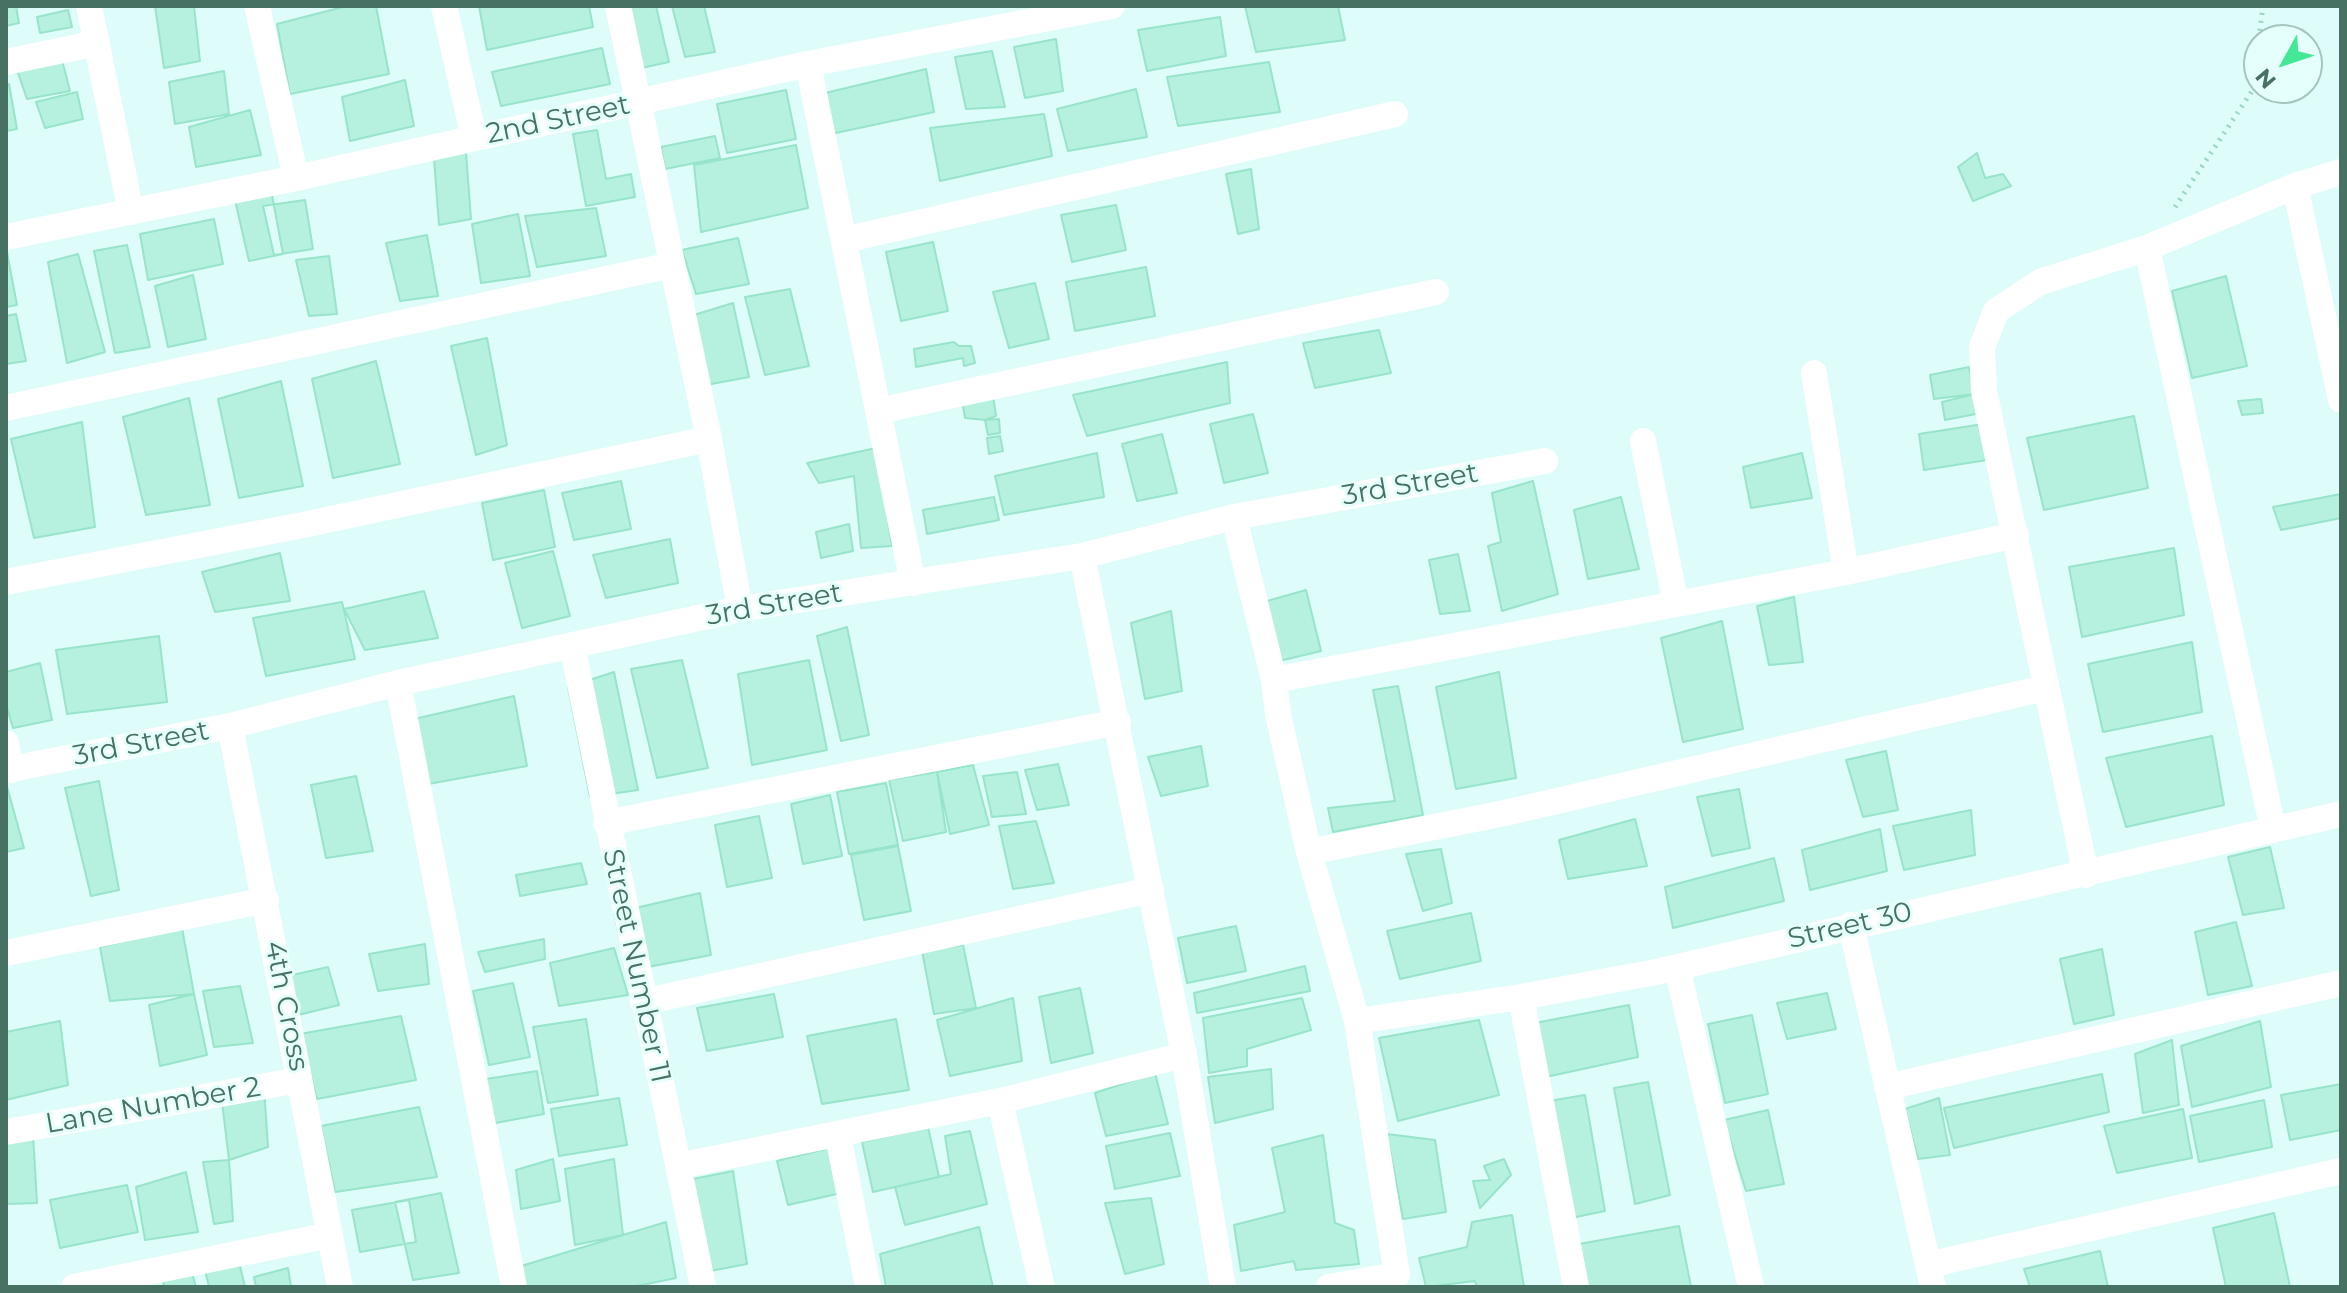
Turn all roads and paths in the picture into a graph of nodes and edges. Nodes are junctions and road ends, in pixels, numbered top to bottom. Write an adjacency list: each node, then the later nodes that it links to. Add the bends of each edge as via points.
1 (89, 6): 7 (street)
2 (257, 6): 14 (street)
3 (444, 6): 12 (street)
4 (618, 6): 10 (street)
5 (1112, 6): 9 (street, 2nd Street)
6 (2263, 6): 16 (path, via 2252,91)
7 (97, 43): 8 (street); 17 (street)
8 (6, 62)
9 (808, 64): 10 (street, 2nd Street); 19 (street)
10 (639, 102): 12 (street, 2nd Street); 21 (street)
11 (1395, 114): 19 (street)
12 (474, 138): 14 (street, 2nd Street)
13 (2341, 172): 15 (street)
14 (296, 178): 17 (street, 2nd Street)
15 (2295, 186): 20 (street); 24 (street)
16 (2174, 209)
17 (131, 212): 18 (street, 2nd Street)
18 (6, 237)
19 (844, 240): 26 (street)
20 (2147, 248): 31 (street, via 2040,282 1996,311 1982,347 1984,391); 48 (street)
21 (672, 265): 25 (street); 27 (street)
22 (1436, 292): 26 (street)
23 (1814, 373): 33 (street)
24 (2341, 400)
25 (6, 408)
26 (878, 411): 35 (street)
27 (709, 439): 34 (street); 37 (street)
28 (1643, 441): 36 (street)
29 (1545, 461): 30 (street, 3rd Street)
30 (1234, 517): 32 (street, 3rd Street); 39 (street)
31 (2016, 535): 33 (street); 41 (street)
32 (1082, 556): 35 (street, 3rd Street); 42 (street)
33 (1846, 572): 36 (street)
34 (6, 582)
35 (913, 583): 37 (street, 3rd Street)
36 (1676, 604): 39 (street)
37 (740, 609): 38 (street, 3rd Street)
38 (572, 645): 40 (street, 3rd Street); 47 (street, Street Number 11)
39 (1274, 680): 49 (street)
40 (398, 683): 43 (street, 3rd Street); 73 (street)
41 (2045, 688): 49 (street, via 1521,809); 50 (street)
42 (1118, 722): 47 (street); 51 (street)
43 (230, 726): 45 (street, 3rd Street); 52 (street, 4th Cross)
44 (6, 743): 45 (street)
45 (8, 770)
46 (2341, 814): 48 (street, Street 30)
47 (606, 823): 58 (street, Street Number 11)
48 (2273, 829): 50 (street, Street 30)
49 (1309, 852): 59 (street)
50 (2086, 875): 53 (street, Street 30)
51 (1151, 890): 58 (street); 60 (street)
52 (266, 900): 54 (street); 61 (street, 4th Cross)
53 (1851, 925): 55 (street, Street 30); 62 (street)
54 (6, 953)
55 (1677, 967): 57 (street, Street 30); 80 (street)
56 (2341, 983): 62 (street)
57 (1521, 997): 59 (street, Street 30); 79 (street)
58 (643, 1002): 66 (street, Street Number 11)
59 (1357, 1021): 70 (street)
60 (1184, 1055): 63 (street); 77 (street)
61 (299, 1080): 64 (street, Lane Number 2); 68 (street, 4th Cross)
62 (1887, 1087): 69 (street)
63 (1000, 1101): 65 (street); 76 (street)
64 (6, 1132)
65 (838, 1136): 66 (street); 75 (street)
66 (678, 1166): 74 (street, Street Number 11)
67 (2341, 1171): 69 (street)
68 (330, 1235): 71 (street); 72 (street, 4th Cross)
69 (1930, 1276)
70 (1398, 1281): 78 (street)
71 (74, 1287)
72 (340, 1287)
73 (514, 1287)
74 (703, 1287)
75 (868, 1287)
76 (1042, 1287)
77 (1223, 1287)
78 (1329, 1287)
79 (1576, 1287)
80 (1751, 1287)

